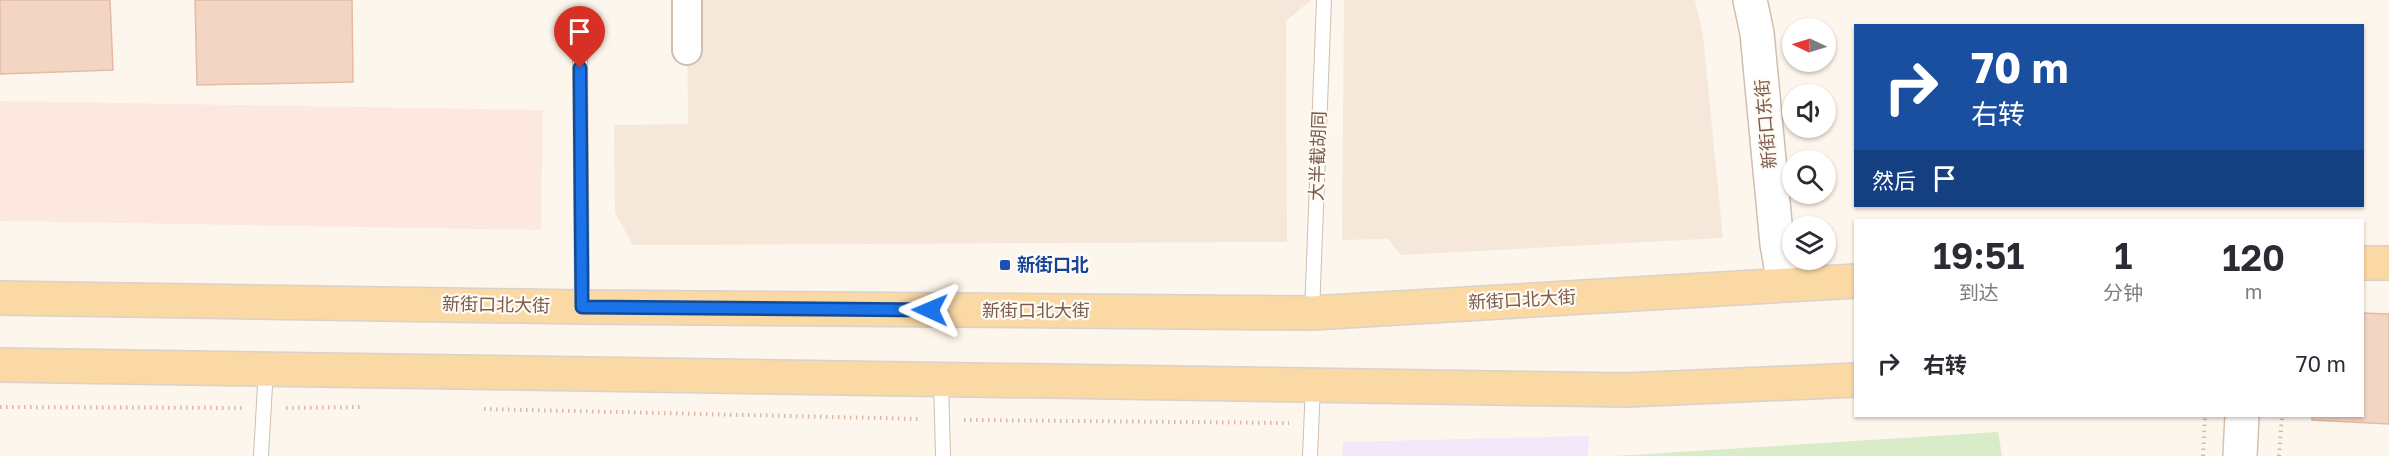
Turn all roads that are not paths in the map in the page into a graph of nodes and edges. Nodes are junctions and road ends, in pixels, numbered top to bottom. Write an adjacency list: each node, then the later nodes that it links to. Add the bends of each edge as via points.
1 (687, 0): 5 (street)
2 (1324, 0): 12 (lane, 大半截胡同)
3 (1750, 0): 9 (street, 新街口东街, via 1757,33)
4 (580, 44): 11 (lane)
5 (687, 50)
6 (2389, 263): 7 (main road)
7 (2364, 264)
8 (1854, 281): 9 (main road, 新街口北大街)
9 (1784, 284): 12 (main road, 新街口北大街)
10 (0, 298): 11 (main road, 新街口北大街)
11 (582, 307): 12 (main road, 新街口北大街)
12 (1312, 313)
13 (0, 365): 14 (main road)
14 (266, 368): 15 (main road); 19 (lane)
15 (941, 379): 17 (main road); 20 (lane)
16 (1854, 380): 17 (main road, via 1627,390)
17 (1312, 385): 21 (lane)
18 (2242, 417): 22 (street)
19 (261, 456)
20 (943, 456)
21 (1310, 456)
22 (2240, 456)

